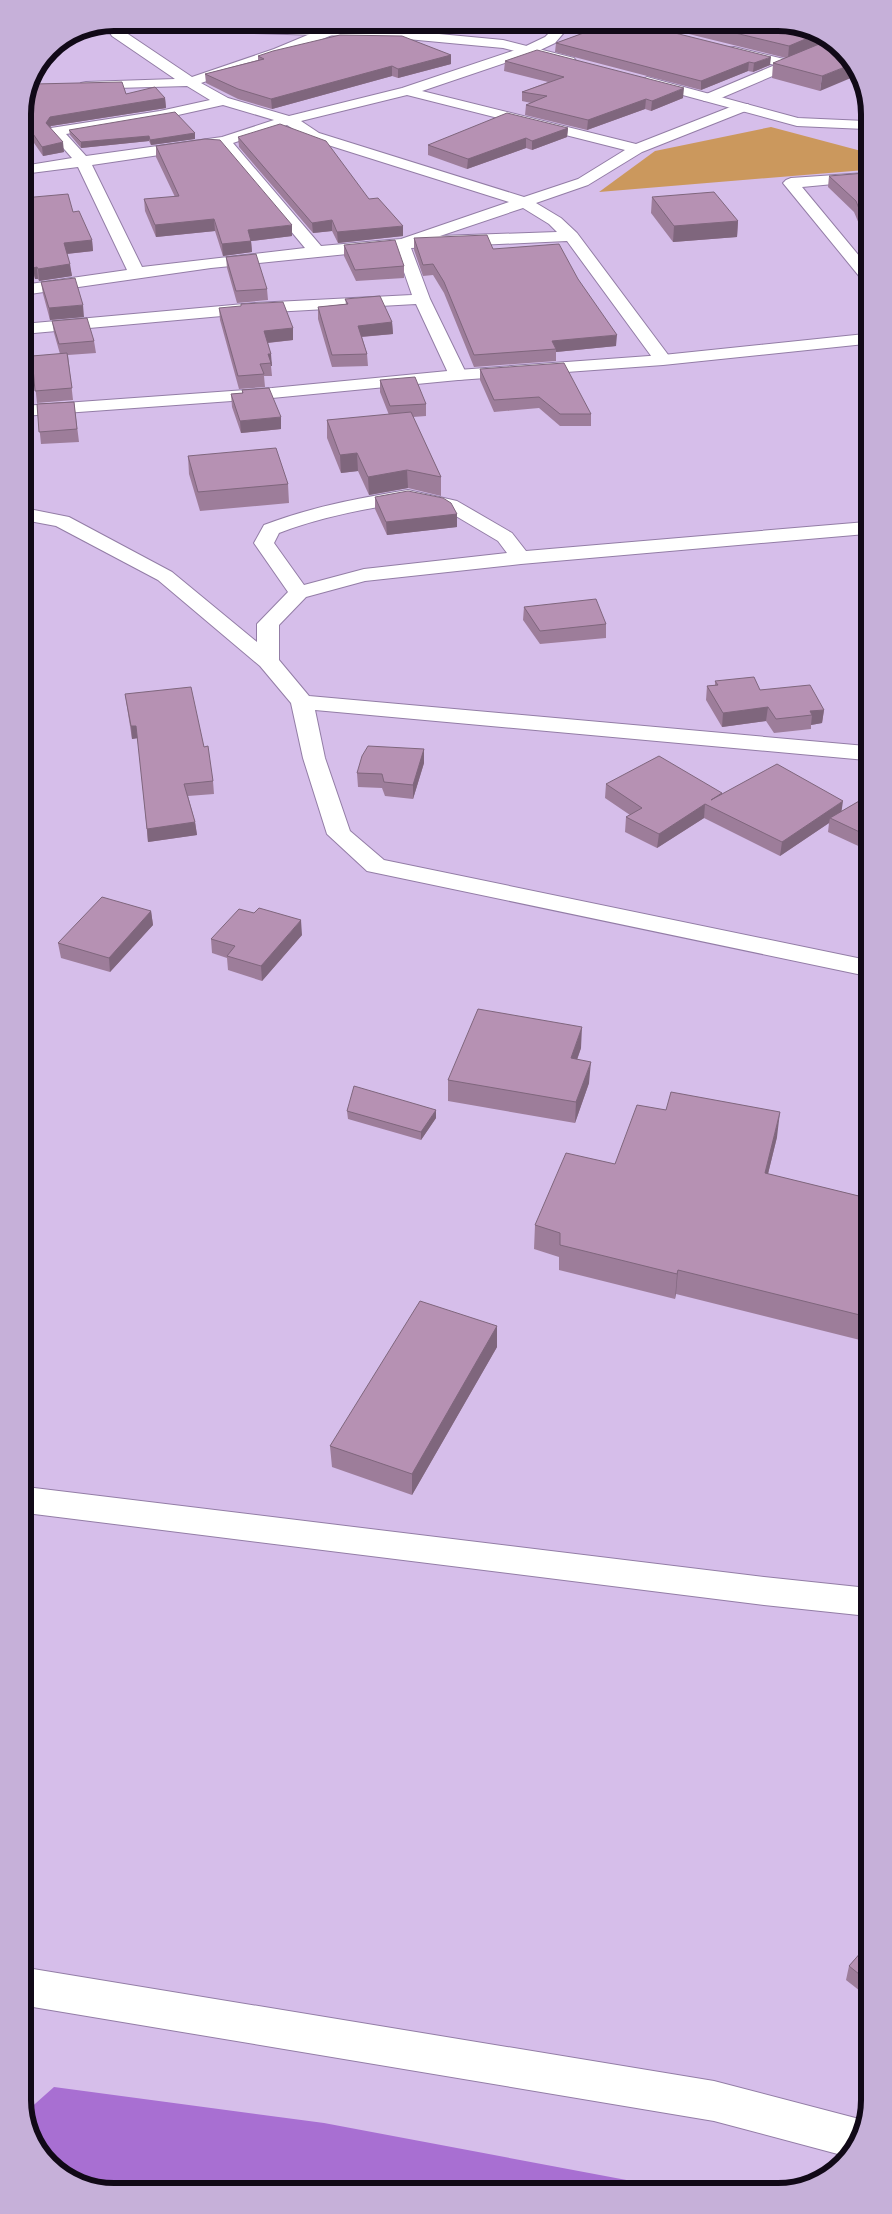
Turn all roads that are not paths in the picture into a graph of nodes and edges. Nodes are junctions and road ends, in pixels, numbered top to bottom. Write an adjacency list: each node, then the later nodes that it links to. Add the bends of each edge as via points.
1 (118, 31): 13 (street)
2 (300, 31): 5 (street)
3 (382, 31): 6 (street)
4 (559, 31): 9 (street, via 550,40)
5 (327, 32): 6 (street); 13 (street)
6 (386, 33): 9 (street, via 503,44)
7 (718, 47): 10 (street)
8 (827, 48): 10 (street)
9 (529, 50): 11 (street); 15 (street)
10 (789, 64): 16 (street)
11 (586, 65)
12 (633, 78): 16 (street)
13 (192, 82): 14 (street); 17 (street)
14 (69, 87)
15 (407, 91): 19 (street); 22 (street)
16 (709, 98): 18 (street)
17 (223, 101): 19 (street); 23 (street, via 56,132)
18 (743, 107): 20 (street, via 797,122); 22 (street)
19 (289, 120): 21 (street); 26 (street, via 314,136)
20 (861, 125)
21 (224, 141): 23 (street); 29 (street)
22 (637, 150): 26 (street, via 583,182)
23 (83, 162): 24 (street); 31 (street)
24 (31, 169)
25 (861, 177): 30 (street, via 791,184)
26 (524, 202): 27 (street, via 555,221); 28 (street)
27 (571, 236): 28 (street); 36 (street)
28 (402, 244): 29 (street); 33 (street)
29 (316, 251): 31 (street)
30 (861, 268)
31 (136, 272): 32 (street)
32 (31, 289)
33 (422, 299): 34 (street, via 255,308); 37 (street)
34 (31, 328)
35 (861, 339): 36 (street)
36 (663, 360): 37 (street)
37 (458, 375): 38 (street)
38 (31, 411)
39 (31, 515): 43 (street, via 62,521 165,576)
40 (861, 528): 41 (street)
41 (521, 558): 42 (street, via 364,575); 42 (street, via 506,537 450,505 408,496 354,505 271,529 264,544)
42 (299, 593): 43 (street, via 268,624)
43 (268, 661): 44 (street)
44 (302, 702): 45 (street); 46 (street, via 314,758 339,834 376,866)
45 (861, 753)
46 (861, 967)
47 (31, 1501): 48 (street)
48 (861, 1601)
49 (31, 1988): 50 (street, via 714,2101)
50 (852, 2137)

